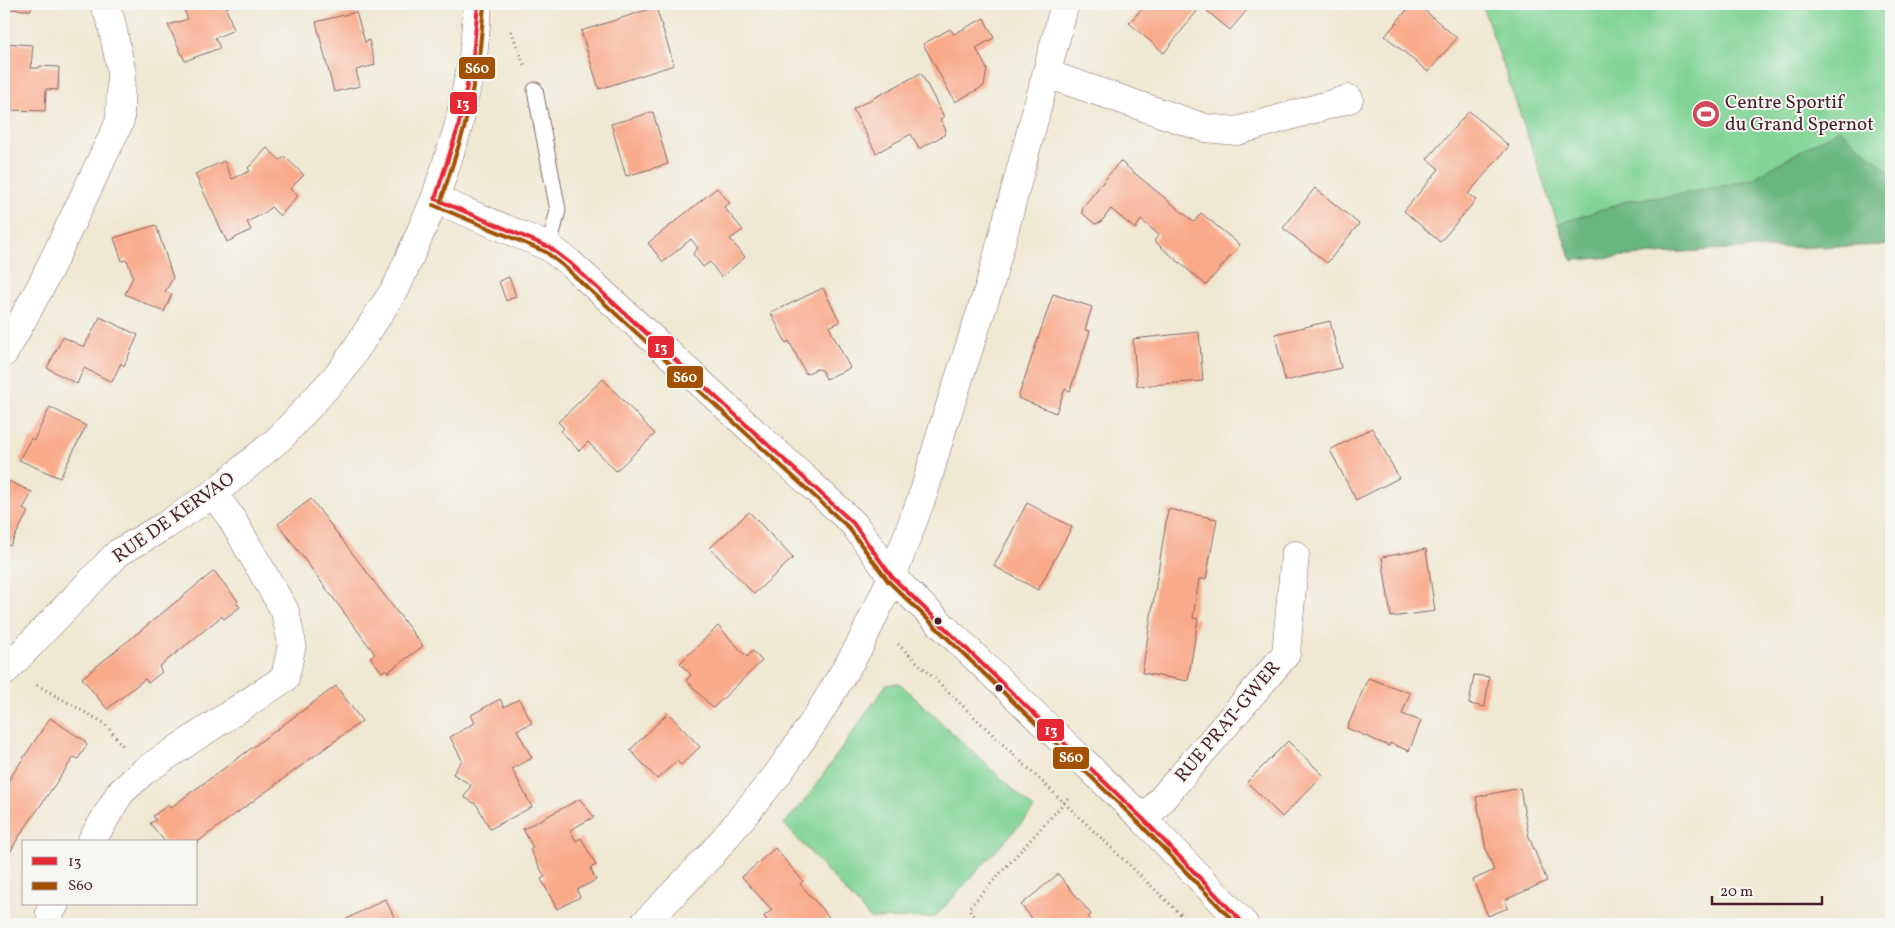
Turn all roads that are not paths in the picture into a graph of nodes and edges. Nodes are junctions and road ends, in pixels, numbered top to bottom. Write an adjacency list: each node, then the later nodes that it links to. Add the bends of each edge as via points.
1 (104, 4): 9 (street, via 121,69 120,121 42,284)
2 (478, 4): 7 (street, RUE DE KERVAO, via 473,57 458,128)
3 (1064, 4): 4 (street)
4 (1047, 74): 6 (street, via 1205,128 1237,131); 12 (street, via 990,284 925,490)
5 (535, 90): 8 (lane, via 558,210)
6 (1349, 99)
7 (436, 199): 8 (street); 10 (street, RUE DE KERVAO, via 397,286 343,369 281,437)
8 (549, 247): 12 (street, via 570,262 853,523)
9 (4, 353)
10 (213, 494): 13 (street, RUE DE KERVAO, via 118,553); 15 (street, via 230,516 285,611 292,644 285,678 144,771 120,793)
11 (1295, 555): 14 (street, RUE PRAT-GWER, via 1286,654)
12 (892, 577): 14 (street); 16 (street, via 859,648 777,775 710,855)
13 (4, 672)
14 (1144, 820): 17 (street)
15 (92, 840)
16 (644, 924)
17 (1244, 924)

